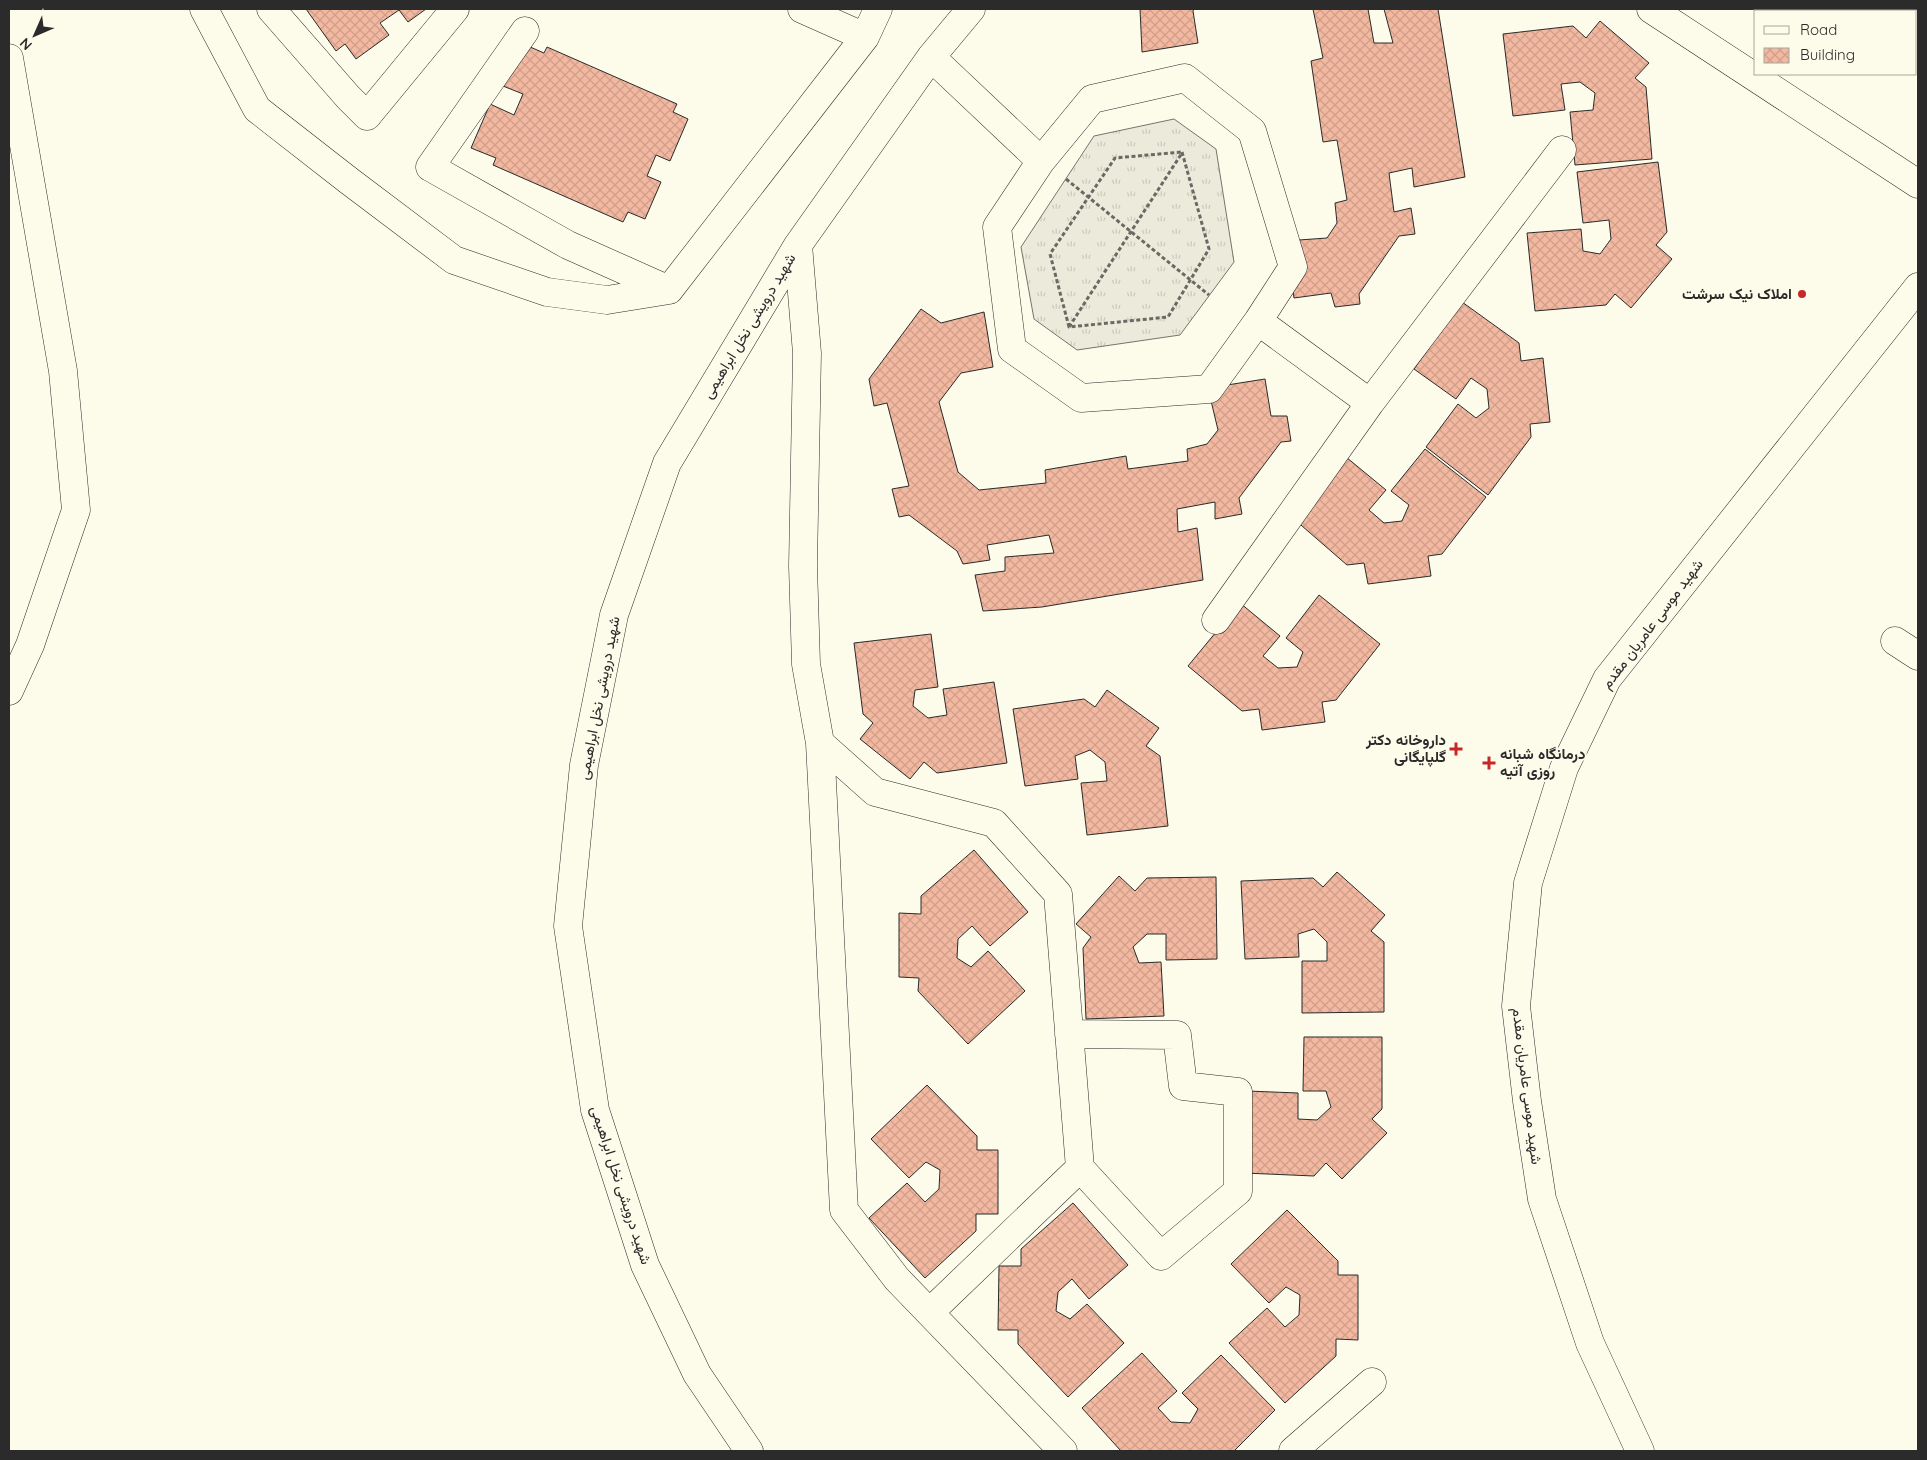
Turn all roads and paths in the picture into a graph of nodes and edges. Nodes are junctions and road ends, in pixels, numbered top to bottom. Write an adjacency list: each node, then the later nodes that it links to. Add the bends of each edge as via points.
1 (204, 9): 21 (main road, via 257,109 454,260 547,292 606,300)
2 (271, 9): 3 (main road, via 367,116)
3 (454, 9)
4 (802, 9): 9 (main road)
5 (878, 9): 9 (main road)
6 (970, 9): 10 (main road, شهید درویشی نخل ابراهیمی)
7 (1651, 9): 15 (main road)
8 (525, 31): 21 (main road, via 430,167 568,245)
9 (864, 36): 21 (main road)
10 (931, 57): 14 (main road); 18 (main road, شهید درویشی نخل ابراهیمی)
11 (9, 58): 29 (main road, via 63,371 76,510 30,645)
12 (1562, 150): 25 (main road)
13 (1182, 152): 16 (path, via 1115,158); 17 (path); 19 (path, via 1209,249)
14 (1041, 161): 16 (path); 23 (main road, via 1092,99 1185,78 1252,131 1293,267); 23 (main road, via 997,227 1012,349 1081,398 1209,389)
15 (1918, 184)
16 (1089, 198): 17 (path); 24 (path, via 1050,254)
17 (1130, 232): 19 (path); 24 (path)
18 (798, 245): 30 (main road, via 807,353 803,566 806,664); 35 (main road, شهید درویشی نخل ابراهیمی, via 667,463 614,615 584,765 568,926 595,1110 645,1265 697,1374)
19 (1190, 280): 22 (path); 24 (path, via 1168,317)
20 (1918, 287): 38 (main road, شهید موسی عامریان مقدم, via 1607,679 1564,768 1528,883 1516,1006 1542,1199 1590,1343)
21 (669, 290)
22 (1209, 295)
23 (1258, 321): 25 (main road)
24 (1069, 327)
25 (1370, 403): 26 (main road)
26 (1216, 620)
27 (1896, 640): 28 (main road)
28 (1918, 656)
29 (9, 691)
30 (820, 743): 31 (main road, via 874,792 994,824 1058,894); 33 (main road, via 844,1210 897,1279)
31 (1069, 1034): 32 (main road); 32 (main road, via 1177,1035 1183,1086 1238,1092 1238,1191 1161,1256)
32 (1080, 1168): 33 (main road)
33 (930, 1312): 36 (main road)
34 (1372, 1382): 37 (main road)
35 (749, 1451)
36 (1063, 1451)
37 (1293, 1451)
38 (1640, 1451)

